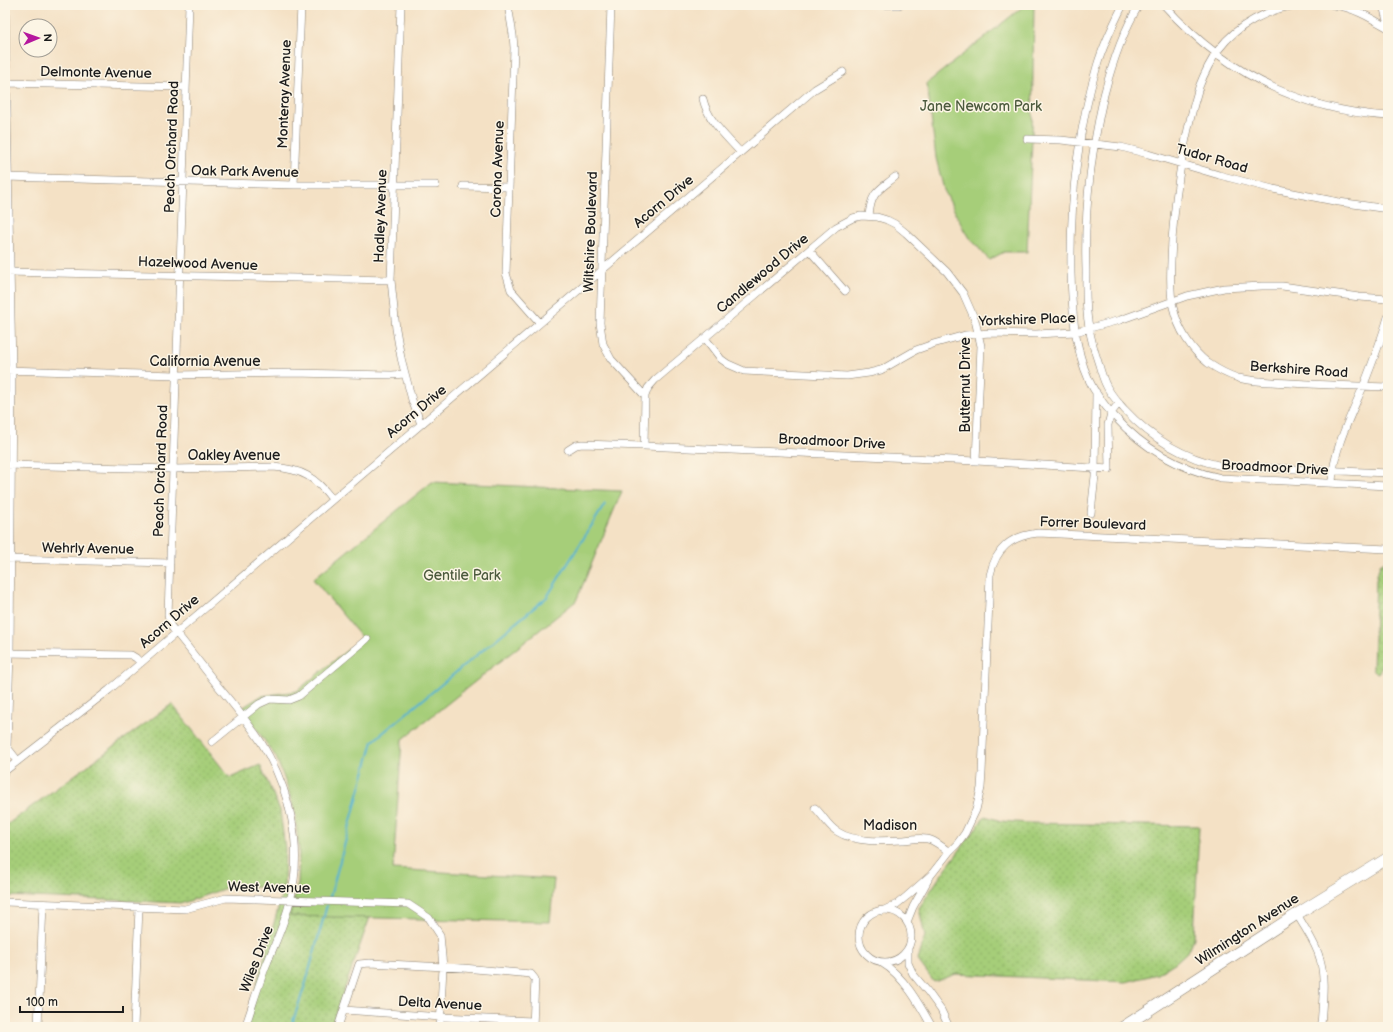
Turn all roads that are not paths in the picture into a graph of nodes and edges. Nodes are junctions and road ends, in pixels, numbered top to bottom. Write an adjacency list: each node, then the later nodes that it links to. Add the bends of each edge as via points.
1 (5, 5): 18 (street)
2 (189, 5): 19 (street, Peach Orchard Road)
3 (301, 5): 31 (street, Monteray Avenue)
4 (401, 5): 30 (street, Hadley Avenue)
5 (508, 5): 34 (street, Corona Avenue, via 514,48)
6 (611, 5): 38 (street, Wiltshire Boulevard)
7 (862, 5): 8 (street)
8 (899, 5)
9 (1122, 5): 23 (street, Broadmoor Drive, via 1096,67)
10 (1139, 5): 24 (street, Broadmoor Drive, via 1122,37 1114,60)
11 (1164, 5): 16 (street)
12 (1297, 5): 16 (street, Berkshire Road, via 1278,9 1250,23 1227,40)
13 (1333, 5): 15 (street, via 1350,9)
14 (1383, 5): 15 (street)
15 (1388, 26)
16 (1216, 54): 21 (street, via 1248,75 1302,100 1337,110); 26 (street, Berkshire Road, via 1200,86)
17 (843, 72): 25 (street, Acorn Drive, via 815,89)
18 (6, 83): 19 (street, Delmonte Avenue); 27 (street)
19 (186, 87): 29 (street, Peach Orchard Road)
20 (703, 99): 25 (street, via 713,121)
21 (1388, 116)
22 (1027, 139): 23 (street, Tudor Road)
23 (1080, 142): 24 (street, Tudor Road); 48 (street, Broadmoor Drive, via 1072,210)
24 (1094, 144): 26 (street, Tudor Road, via 1120,147); 47 (street, Broadmoor Drive, via 1086,212 1085,248)
25 (740, 152): 38 (street, Acorn Drive)
26 (1181, 163): 35 (street, Tudor Road, via 1298,195); 44 (street, Berkshire Road, via 1174,217)
27 (7, 177): 29 (street, Oak Park Avenue); 39 (street)
28 (895, 177): 36 (street, via 871,199)
29 (183, 183): 31 (street, Oak Park Avenue); 40 (street, Peach Orchard Road)
30 (394, 184): 31 (street, Oak Park Avenue); 32 (street, Oak Park Avenue); 41 (street, Hadley Avenue)
31 (294, 185)
32 (436, 185)
33 (463, 186): 34 (street)
34 (509, 187): 46 (street, Corona Avenue, via 506,273 508,282 514,295)
35 (1388, 209)
36 (869, 216): 37 (street, Candlewood Drive, via 845,221); 49 (street, Butternut Drive, via 895,224 947,272 963,294)
37 (809, 250): 42 (street); 50 (street, Candlewood Drive)
38 (602, 269): 46 (street, Acorn Drive); 57 (street, Wiltshire Boulevard, via 600,323 603,344 611,359)
39 (8, 272): 40 (street, Hazelwood Avenue); 51 (street)
40 (180, 276): 41 (street, Hazelwood Avenue); 53 (street, Peach Orchard Road)
41 (391, 280): 52 (street, Hadley Avenue)
42 (845, 291)
43 (1388, 299): 44 (street, Yorkshire Place, via 1282,286 1262,286 1206,291)
44 (1172, 300): 47 (street, Yorkshire Place); 54 (street, Berkshire Road, via 1175,316 1193,348 1209,364 1225,373 1248,380)
45 (1388, 317): 54 (street)
46 (540, 323): 60 (street, Acorn Drive)
47 (1089, 329): 48 (street, Yorkshire Place); 58 (street, Broadmoor Drive, via 1106,385)
48 (1075, 332): 49 (street, Yorkshire Place); 56 (street, Broadmoor Drive, via 1086,373)
49 (979, 333): 50 (street, Yorkshire Place, via 916,350 881,370 847,376 735,369 722,359); 63 (street, Butternut Drive, via 981,346)
50 (705, 338): 57 (street, Candlewood Drive, via 652,382)
51 (8, 370): 53 (street, California Avenue); 64 (street)
52 (404, 374): 53 (street, California Avenue); 60 (street, Hadley Avenue)
53 (176, 375): 66 (street, Peach Orchard Road)
54 (1363, 386): 55 (street, Berkshire Road); 67 (street, via 1343,435)
55 (1388, 387)
56 (1096, 392): 59 (street, Broadmoor Drive); 65 (street)
57 (645, 396): 61 (street)
58 (1119, 403): 59 (street); 67 (street, Broadmoor Drive, via 1142,427 1162,442 1210,463 1222,466)
59 (1111, 413): 65 (street, Broadmoor Drive, via 1108,425 1109,469); 69 (street, Broadmoor Drive, via 1134,437 1156,453 1181,466 1207,475 1221,478)
60 (421, 424): 71 (street, Acorn Drive)
61 (644, 446): 62 (street, Broadmoor Drive, via 582,444); 63 (street, Broadmoor Drive)
62 (568, 450)
63 (976, 461): 65 (street, Broadmoor Drive)
64 (8, 465): 66 (street, Oakley Avenue); 74 (street)
65 (1095, 467): 72 (street)
66 (172, 469): 71 (street, Oakley Avenue, via 288,468 308,475 324,488); 75 (street, Peach Orchard Road)
67 (1332, 471): 68 (street, Broadmoor Drive); 69 (street)
68 (1388, 473)
69 (1332, 483): 70 (street, Broadmoor Drive)
70 (1388, 486)
71 (332, 499): 76 (street, Acorn Drive)
72 (1091, 513)
73 (1388, 549): 86 (street, Forrer Boulevard, via 1038,533 1021,536 1008,543 994,560 990,575 981,788 971,822 958,844)
74 (7, 559): 75 (street, Wehrly Avenue); 78 (street)
75 (170, 563): 76 (street, Peach Orchard Road, via 168,616 170,625)
76 (176, 632): 79 (street, Acorn Drive); 80 (street, Peach Orchard Road)
77 (367, 639): 80 (street, via 299,696 289,700 270,699)
78 (7, 653): 79 (street, via 131,655); 82 (street)
79 (141, 663): 83 (street, Acorn Drive)
80 (243, 717): 81 (street); 89 (street, Peach Orchard Road, via 264,747 277,771 286,796 294,828 296,850)
81 (212, 742)
82 (6, 747): 83 (street)
83 (18, 761): 84 (street, Acorn Drive)
84 (5, 771)
85 (815, 808): 86 (street, Madison, via 830,826 842,835 886,841 924,838 939,844)
86 (949, 852): 88 (street, Forrer Boulevard)
87 (1388, 858): 94 (main road, Wilmington Avenue)
88 (931, 875): 93 (street, Forrer Boulevard, via 897,904); 95 (street, Forrer Boulevard)
89 (291, 900): 92 (street, West Avenue, via 226,898 185,909); 98 (street, West Avenue, via 408,904 429,918 440,935); 104 (street, Wiles Drive)
90 (5, 902): 91 (street, West Avenue)
91 (43, 904): 92 (street, West Avenue); 102 (street)
92 (139, 908): 103 (street)
93 (882, 911): 95 (street, via 899,914); 97 (street, Forrer Boulevard, via 868,917 860,936 861,945 866,953)
94 (1298, 914): 109 (main road, Wilmington Avenue); 110 (street, via 1316,948 1322,967)
95 (907, 922): 96 (street, via 911,939)
96 (908, 949): 97 (street, via 894,961); 108 (street, via 908,963 913,974 928,992)
97 (880, 962): 107 (street, Forrer Boulevard, via 892,969 914,997)
98 (443, 967): 99 (street, via 359,964); 100 (street, West Avenue); 101 (street, via 531,974 535,979)
99 (344, 1010): 100 (street, Delta Avenue); 105 (street)
100 (441, 1017): 101 (street, Delta Avenue); 106 (street, West Avenue)
101 (533, 1024)
102 (38, 1027)
103 (134, 1027)
104 (245, 1027)
105 (338, 1027)
106 (440, 1027)
107 (932, 1027)
108 (949, 1027)
109 (1123, 1027)
110 (1321, 1027)

